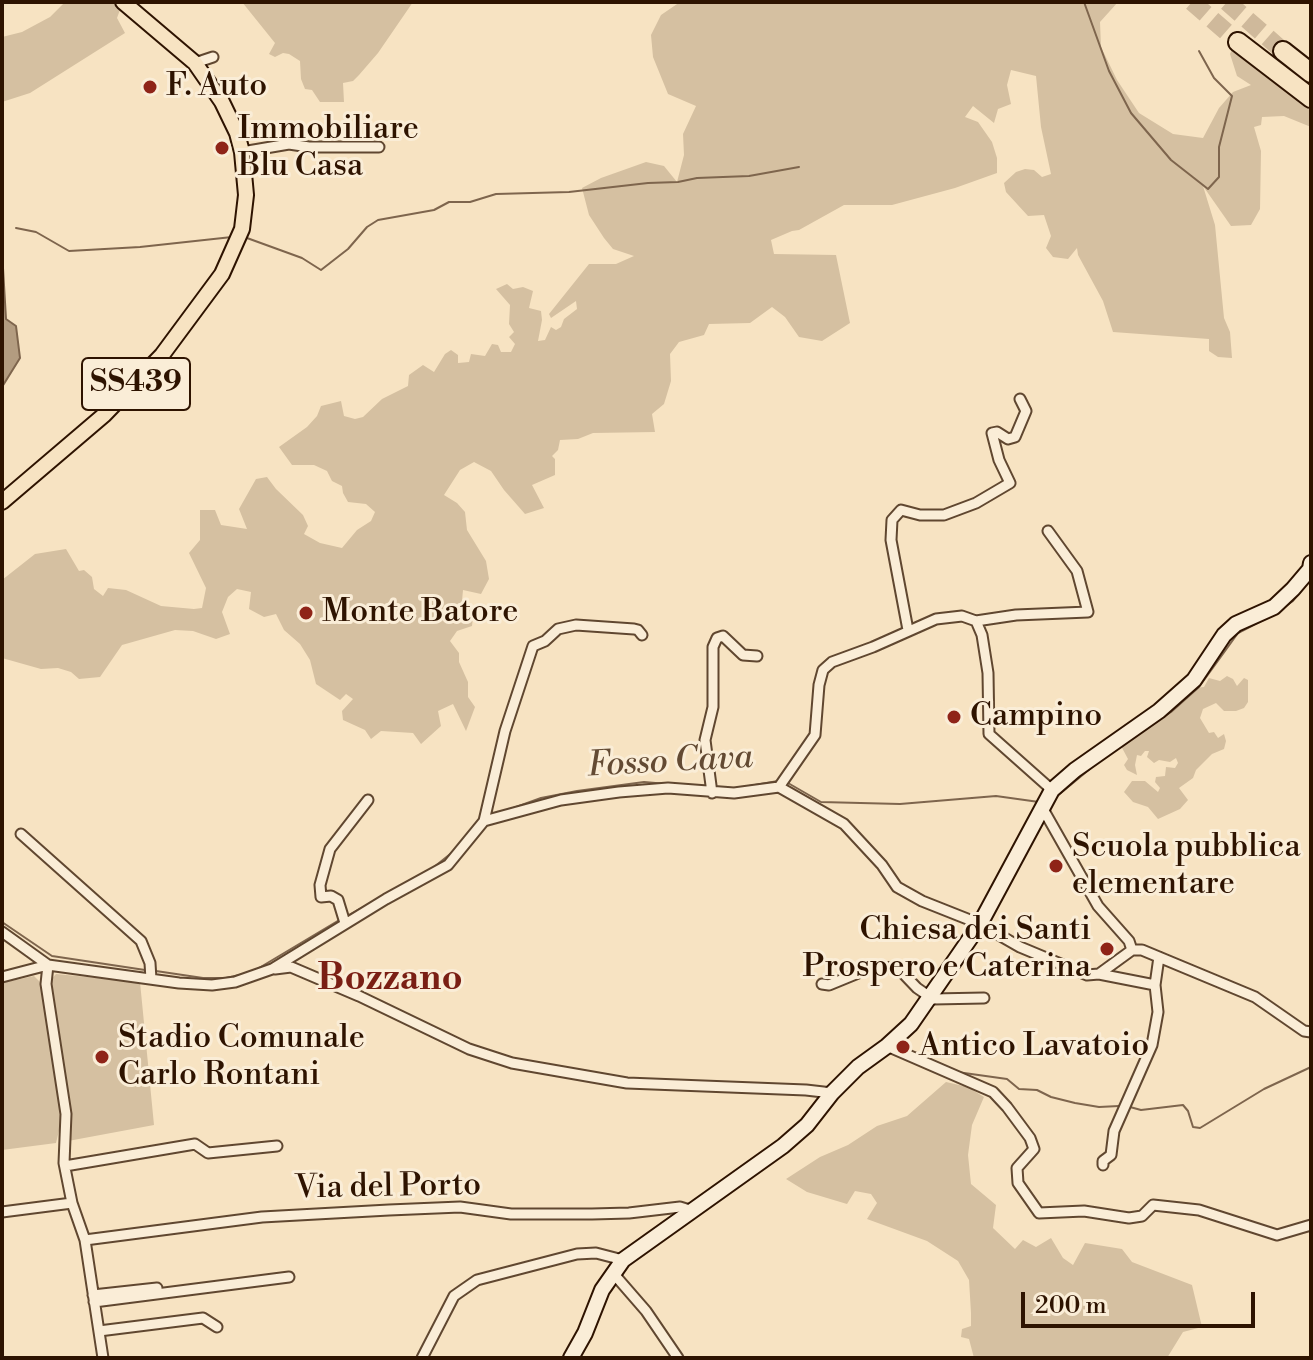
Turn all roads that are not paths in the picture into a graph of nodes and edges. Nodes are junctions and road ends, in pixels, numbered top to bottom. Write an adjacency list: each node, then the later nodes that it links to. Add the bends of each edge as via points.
1 (123, 2): 5 (main road, SS439)
2 (1238, 42): 7 (highway)
3 (1283, 51): 6 (highway)
4 (213, 57): 5 (street)
5 (195, 63): 9 (main road, SS439, via 222,102)
6 (1311, 73)
7 (1311, 98)
8 (379, 147): 9 (street, via 289,144)
9 (242, 152): 11 (main road, SS439, via 246,195 240,236 222,274 139,380)
10 (1020, 399): 15 (street, via 1026,411 1015,437 992,433 1010,483 944,515 901,510 892,520)
11 (2, 502)
12 (1048, 531): 14 (street, via 1077,571 1088,612)
13 (1311, 567): 21 (street, via 1274,607 1224,635 1194,680 1159,711 1075,770)
14 (976, 621): 15 (street, via 962,616 936,619); 21 (street, via 988,673 989,734)
15 (908, 630): 18 (street, via 827,665 819,685 815,735)
16 (642, 635): 22 (street, via 638,630 576,625 558,629 533,646 505,731)
17 (757, 656): 19 (street, via 743,655 723,636 713,647 713,707 705,740)
18 (782, 784): 19 (street, via 734,793); 25 (street, via 844,824 897,887)
19 (711, 790): 22 (street, via 619,792)
20 (368, 800): 24 (street, via 330,849 320,885 321,897 338,900)
21 (1046, 801): 25 (street); 27 (street, via 1098,906)
22 (485, 819): 24 (street, via 448,865)
23 (21, 834): 31 (street, via 141,941)
24 (343, 919): 30 (street)
25 (980, 924): 32 (street, via 1072,969); 36 (street)
26 (2, 932): 29 (street)
27 (1132, 950): 28 (street); 32 (street)
28 (1159, 957): 35 (street); 38 (street, via 1255,997)
29 (48, 965): 31 (street); 33 (street); 43 (street, via 46,984 66,1114)
30 (272, 969): 31 (street, via 212,985); 40 (street, via 291,967 469,1049 512,1063 627,1083)
31 (151, 974)
32 (1099, 974): 35 (street)
33 (2, 977)
34 (822, 984): 36 (street, via 868,969 897,967)
35 (1155, 985): 42 (street, via 1158,1012 1152,1045)
36 (930, 997): 37 (street); 39 (street)
37 (984, 998)
38 (1311, 1032)
39 (887, 1046): 40 (street); 47 (street, via 993,1092 1007,1107 1034,1149 1017,1168 1018,1183 1039,1213 1084,1211 1129,1218 1142,1216 1153,1205 1199,1210 1277,1235)
40 (832, 1093): 45 (street, via 783,1146)
41 (277, 1146): 43 (street, via 208,1153 195,1144)
42 (1103, 1165)
43 (65, 1166): 44 (street)
44 (72, 1203): 46 (street); 48 (street)
45 (693, 1211): 48 (street, Via del Porto, via 680,1207 511,1214 460,1207 262,1217); 49 (street)
46 (2, 1212)
47 (1311, 1225)
48 (85, 1240): 53 (street)
49 (623, 1260): 50 (street); 57 (street, via 577,1254 477,1280 454,1296)
50 (613, 1273): 58 (street); 59 (street)
51 (289, 1277): 53 (street)
52 (184, 1285): 53 (street)
53 (94, 1298): 55 (street)
54 (217, 1327): 55 (street, via 203,1318)
55 (99, 1331): 56 (street)
56 (103, 1358)
57 (422, 1358)
58 (571, 1358)
59 (678, 1358)

